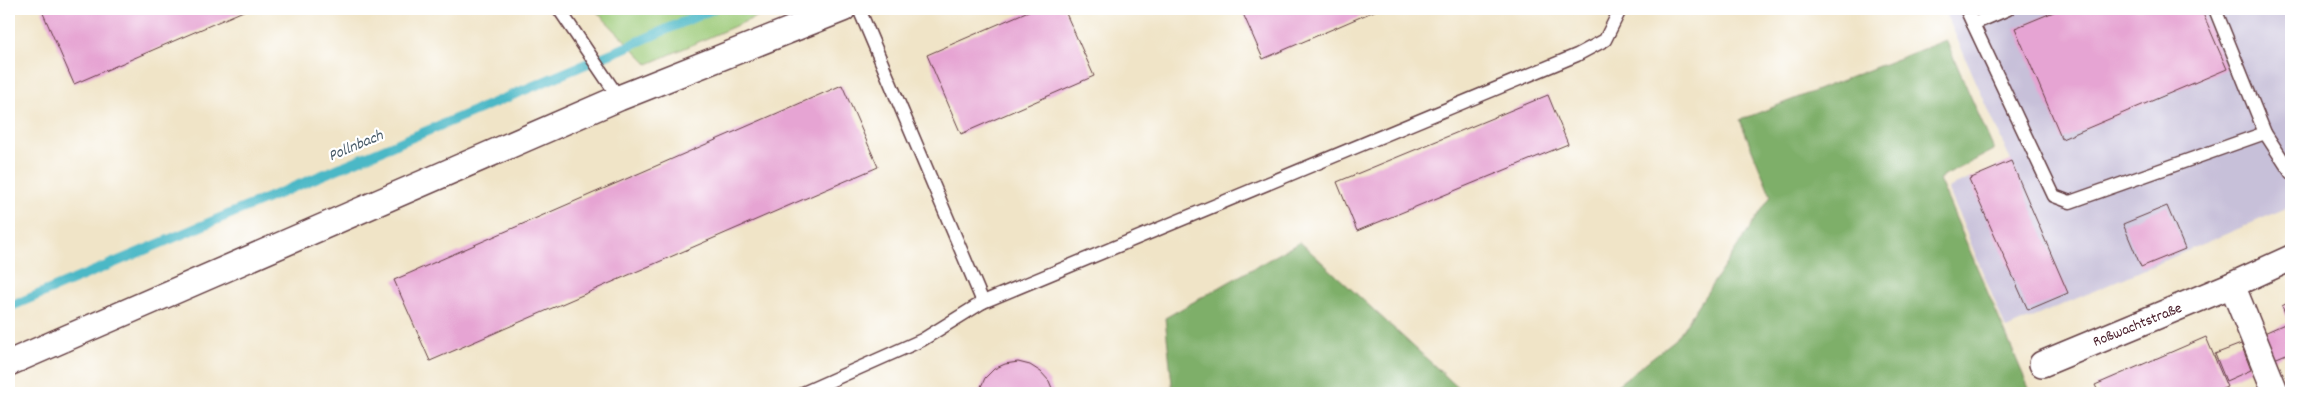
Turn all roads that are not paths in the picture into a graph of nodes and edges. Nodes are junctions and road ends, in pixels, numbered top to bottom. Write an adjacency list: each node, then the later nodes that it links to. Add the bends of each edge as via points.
1 (558, 9): 9 (lane)
2 (843, 9): 9 (street)
3 (859, 9): 14 (lane)
4 (1617, 9): 14 (lane, via 1618,14 1605,40 1577,55)
5 (1966, 9): 8 (lane)
6 (2008, 9): 8 (lane)
7 (2215, 9): 10 (lane)
8 (1973, 24): 10 (lane, via 2054,196 2070,202)
9 (619, 98): 15 (street)
10 (2265, 133): 11 (lane)
11 (2291, 173)
12 (2291, 258): 13 (street, Roßwachtstraße)
13 (2232, 285): 16 (street, Roßwachtstraße); 18 (street)
14 (983, 302): 17 (lane, via 922,340)
15 (9, 363)
16 (2042, 364)
17 (803, 393)
18 (2276, 393)

